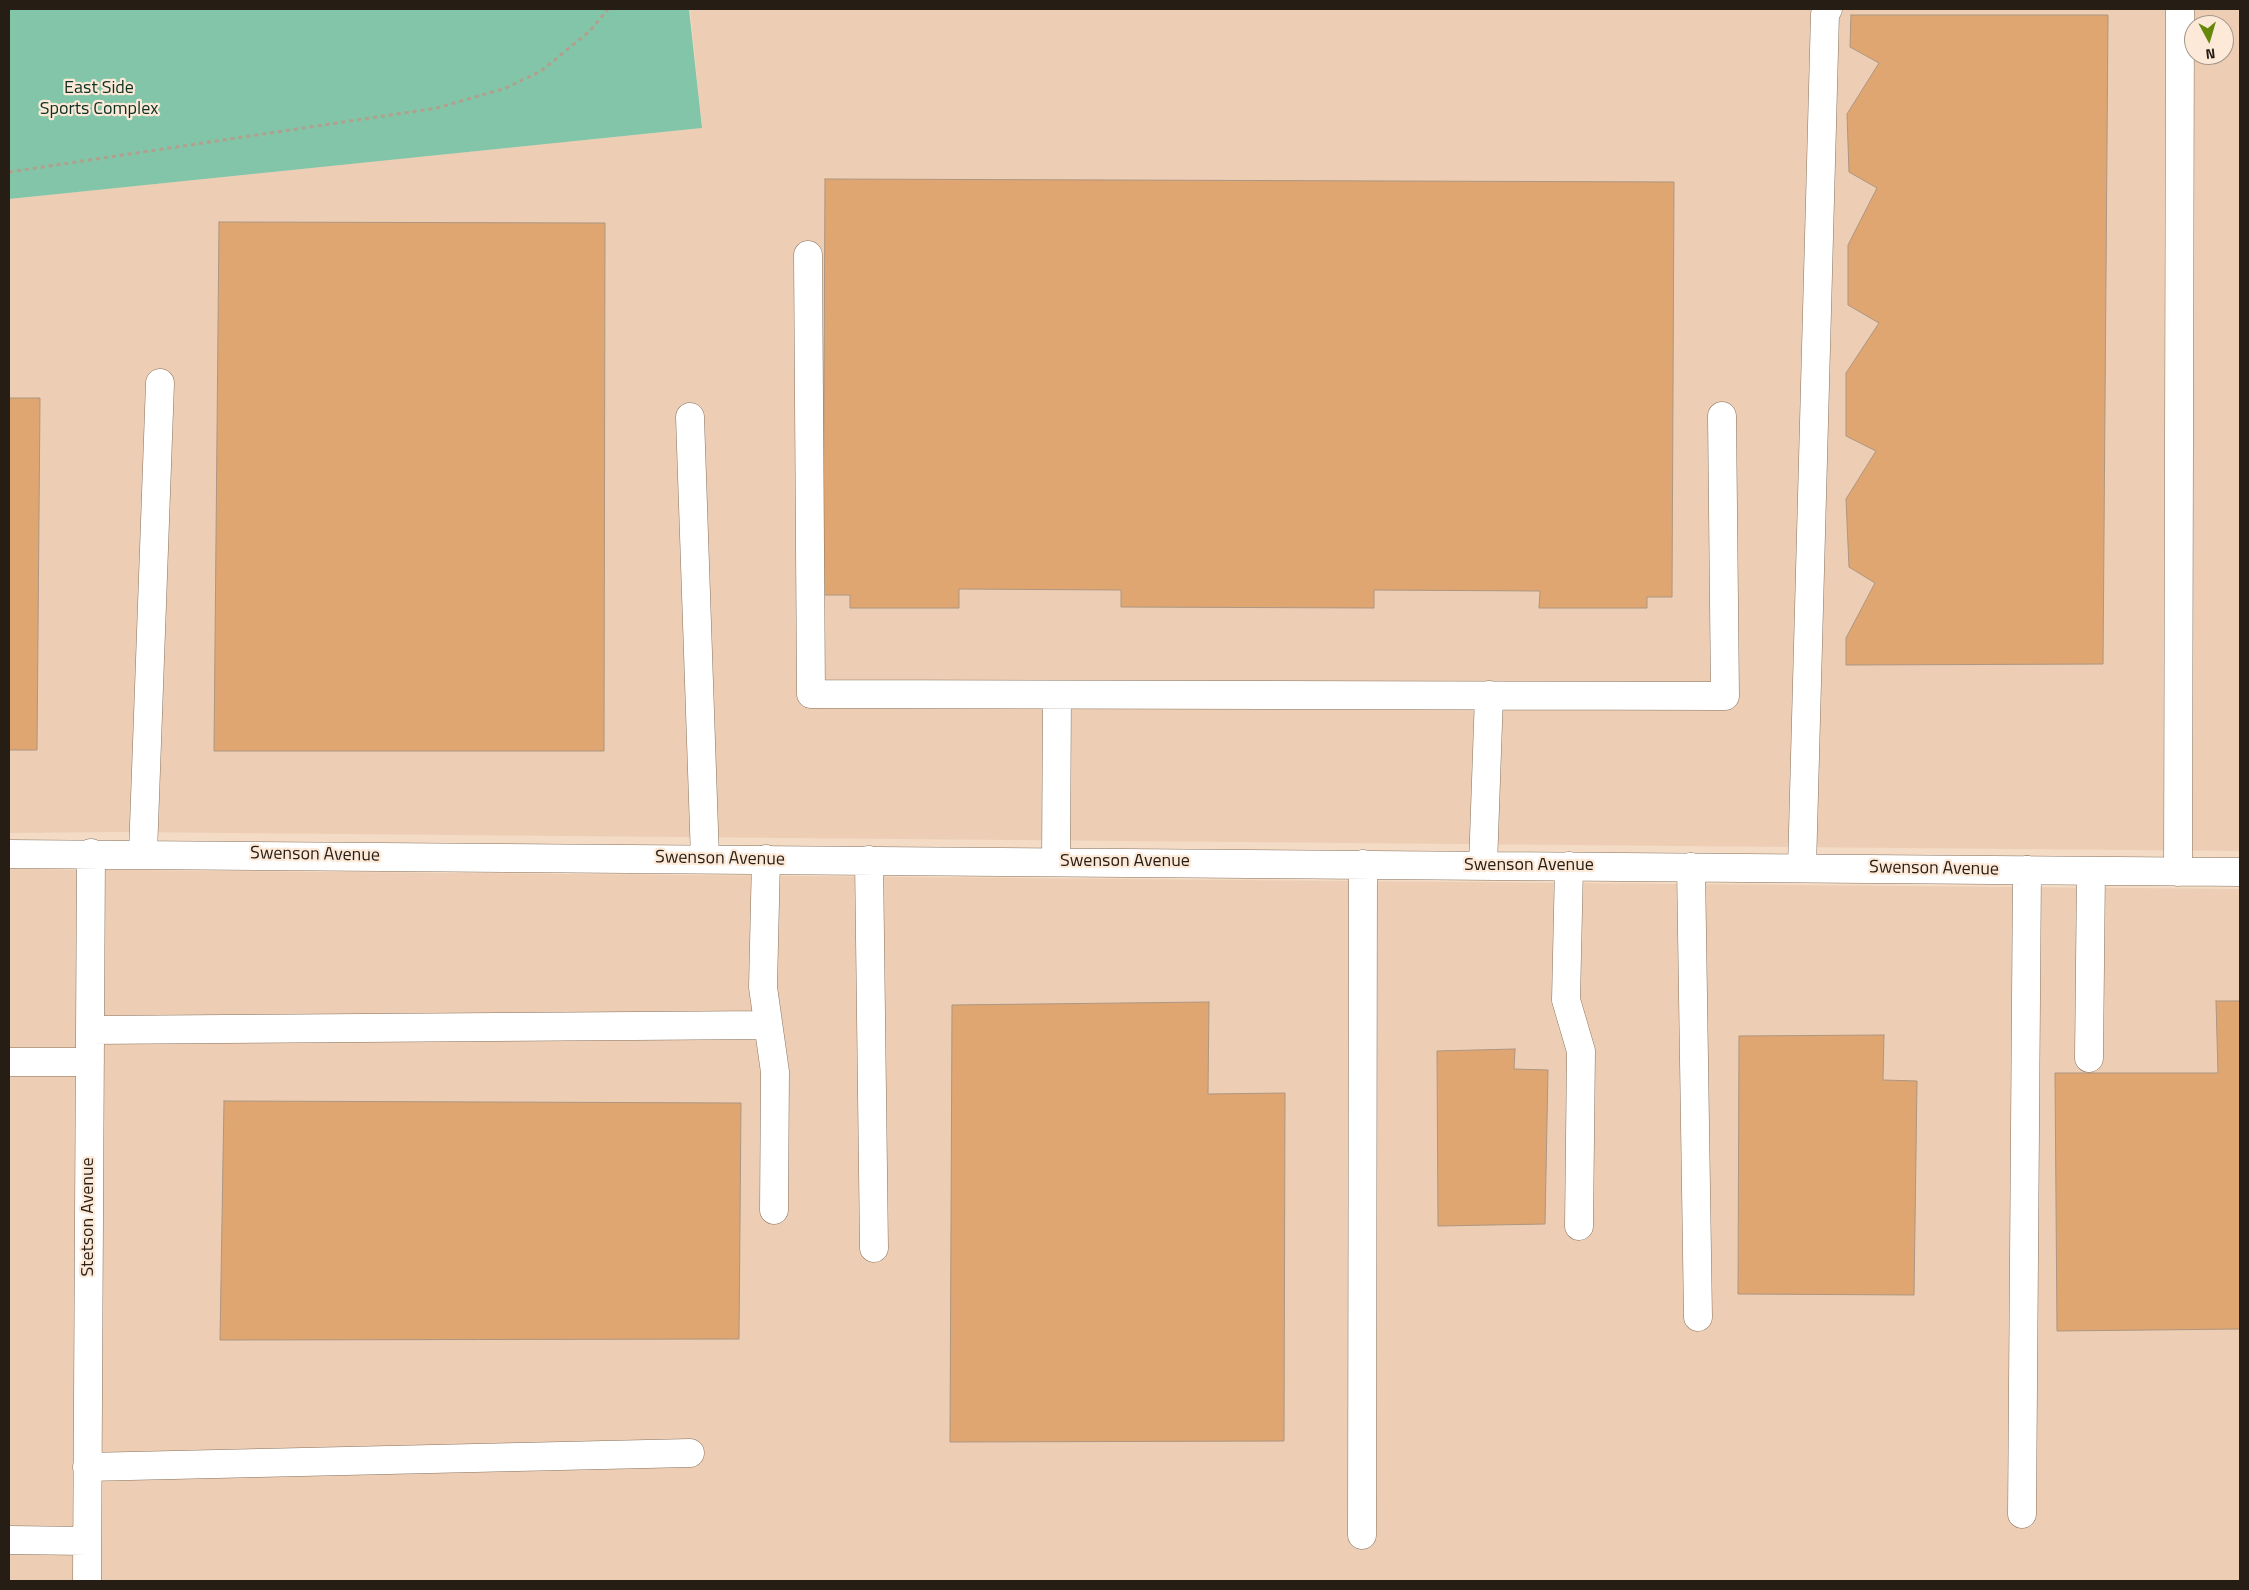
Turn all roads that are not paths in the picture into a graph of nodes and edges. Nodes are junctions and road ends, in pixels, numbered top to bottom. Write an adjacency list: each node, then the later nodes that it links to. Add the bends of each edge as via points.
1 (1828, 9): 20 (street, via 1825,14)
2 (2180, 9): 23 (street)
3 (808, 256): 7 (street, via 811,694)
4 (160, 383): 10 (street)
5 (1722, 416): 8 (street, via 1726,696)
6 (690, 417): 12 (street)
7 (1057, 695): 8 (street); 15 (street)
8 (1489, 695): 17 (street)
9 (91, 853): 10 (street, Swenson Avenue); 11 (street, Swenson Avenue); 26 (street, Stetson Avenue)
10 (144, 853): 12 (street, Swenson Avenue)
11 (9, 854)
12 (705, 859): 13 (street, Swenson Avenue)
13 (766, 859): 14 (street, Swenson Avenue); 25 (street, via 763,987)
14 (868, 860): 15 (street, Swenson Avenue); 32 (street)
15 (1056, 862): 16 (street, Swenson Avenue)
16 (1363, 864): 17 (street, Swenson Avenue); 37 (street)
17 (1483, 866): 18 (street, Swenson Avenue)
18 (1568, 866): 19 (street, Swenson Avenue); 31 (street, via 1566,1000 1581,1051)
19 (1691, 867): 20 (street, Swenson Avenue); 33 (street)
20 (1802, 868): 21 (street, Swenson Avenue)
21 (2027, 870): 22 (street, Swenson Avenue); 36 (street)
22 (2091, 871): 23 (street, Swenson Avenue); 27 (street)
23 (2178, 872): 24 (street, Swenson Avenue)
24 (2240, 872)
25 (768, 1025): 26 (street); 30 (street, via 774,1072)
26 (90, 1030): 29 (street, Stetson Avenue)
27 (2089, 1058)
28 (9, 1062): 29 (street)
29 (90, 1062): 35 (street, Stetson Avenue)
30 (774, 1210)
31 (1579, 1226)
32 (874, 1248)
33 (1698, 1318)
34 (690, 1453): 35 (street)
35 (88, 1468): 39 (street, Stetson Avenue)
36 (2022, 1514)
37 (1362, 1535)
38 (9, 1540): 39 (street)
39 (87, 1541): 40 (street, Stetson Avenue)
40 (87, 1581)

